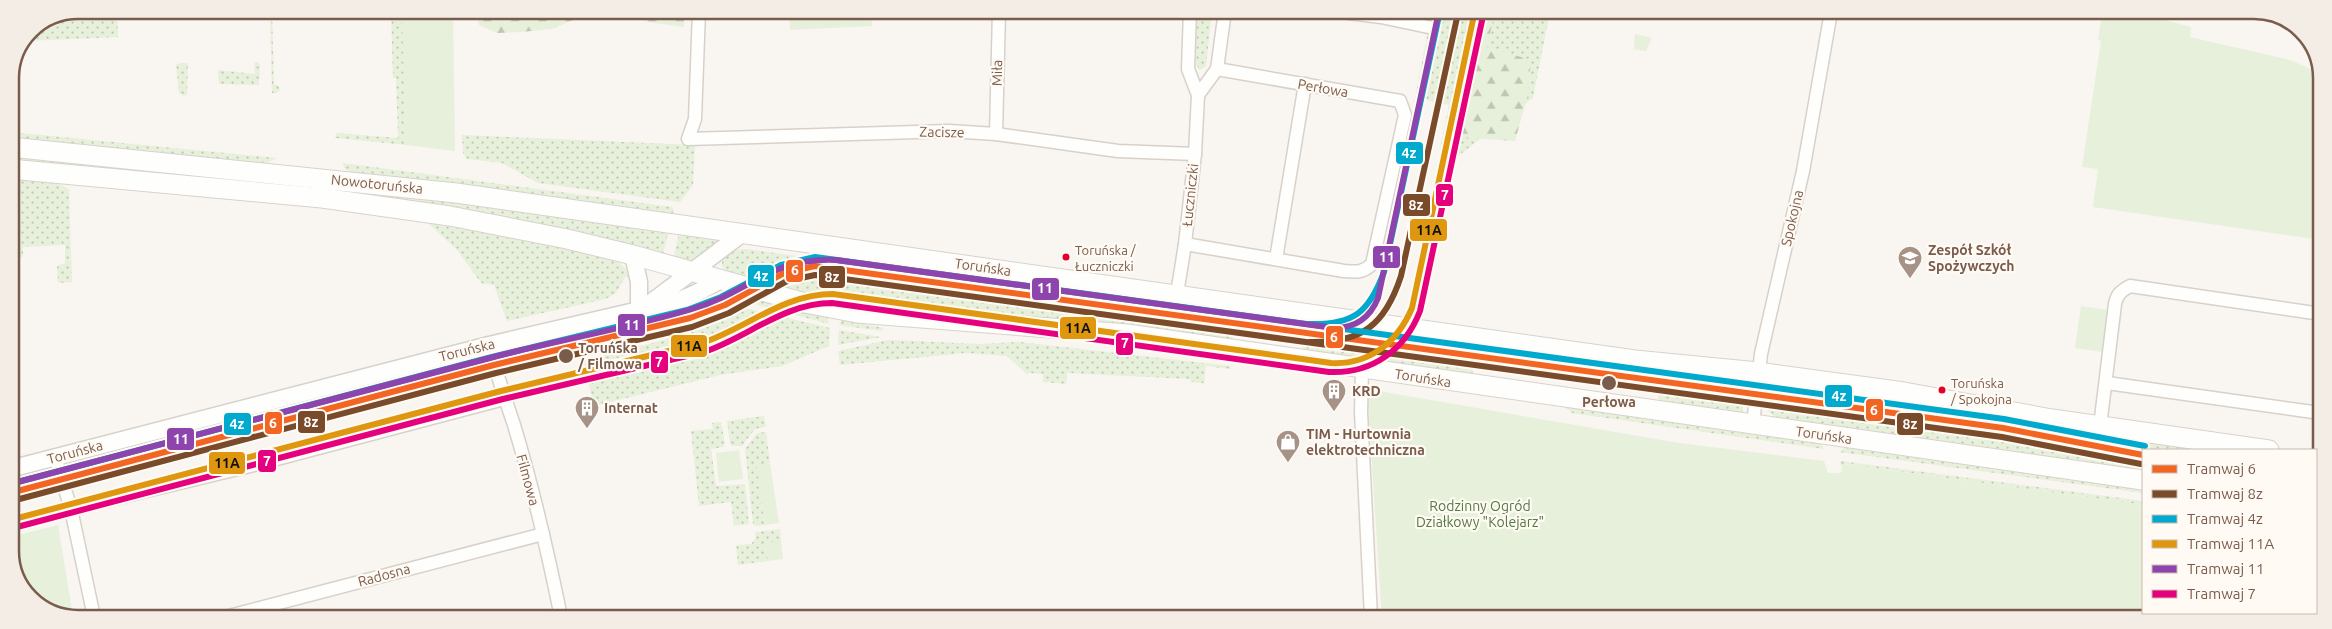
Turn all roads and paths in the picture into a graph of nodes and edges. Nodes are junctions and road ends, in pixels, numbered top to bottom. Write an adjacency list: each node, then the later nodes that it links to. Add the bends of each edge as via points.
1 (699, 19): 11 (street, Zacisze, via 695,119 688,139 922,132)
2 (999, 19): 11 (street, Miła)
3 (1190, 19): 10 (street, Łuczniczki, via 1188,68)
4 (1224, 19): 8 (street)
5 (1386, 19): 7 (street)
6 (1830, 19): 27 (street, Spokojna, via 1803,171)
7 (1433, 28)
8 (1217, 69): 9 (street, Perłowa); 10 (street)
9 (1304, 84): 18 (street); 18 (street, Perłowa, via 1400,101 1405,115 1372,264 1358,272)
10 (1198, 95): 13 (street, Łuczniczki)
11 (996, 134): 13 (street, Zacisze, via 1118,151)
12 (19, 148): 15 (main road, Nowotoruńska, via 456,193)
13 (1195, 154): 16 (street, Łuczniczki)
14 (19, 170): 17 (main road, Nowotoruńska, via 389,207 557,237)
15 (743, 233): 19 (main road, Nowotoruńska); 20 (street)
16 (1185, 244): 18 (street, Perłowa); 22 (street, Łuczniczki)
17 (633, 255): 20 (main road, Nowotoruńska); 23 (street, via 639,282)
18 (1276, 259)
19 (944, 261): 22 (main road, Toruńska)
20 (693, 272): 21 (main road, Nowotoruńska); 23 (street)
21 (721, 280): 23 (street, Toruńska, via 680,302); 26 (main road, Toruńska, via 805,303 857,313 1127,334)
22 (1177, 294): 27 (main road, Toruńska, via 1635,360)
23 (639, 310): 25 (street, Toruńska)
24 (2313, 313): 28 (street, via 2130,286 2116,296)
25 (489, 344): 29 (street, Filmowa); 34 (street, Toruńska)
26 (1362, 368): 31 (main road, Toruńska); 43 (street, via 1361,412)
27 (1758, 372): 31 (street, Spokojna); 32 (main road, Toruńska)
28 (2107, 383): 30 (street); 32 (street)
29 (504, 399): 37 (street); 39 (street, Filmowa)
30 (2313, 412)
31 (1753, 424): 36 (main road, Toruńska)
32 (2100, 426): 33 (main road, Toruńska)
33 (2262, 449)
34 (54, 457): 35 (street, Toruńska); 37 (street)
35 (19, 466)
36 (2142, 480)
37 (72, 509): 38 (street); 40 (street)
38 (19, 522)
39 (543, 534): 41 (street, Radosna); 42 (street, Filmowa)
40 (93, 610)
41 (252, 610)
42 (560, 610)
43 (1371, 610)

